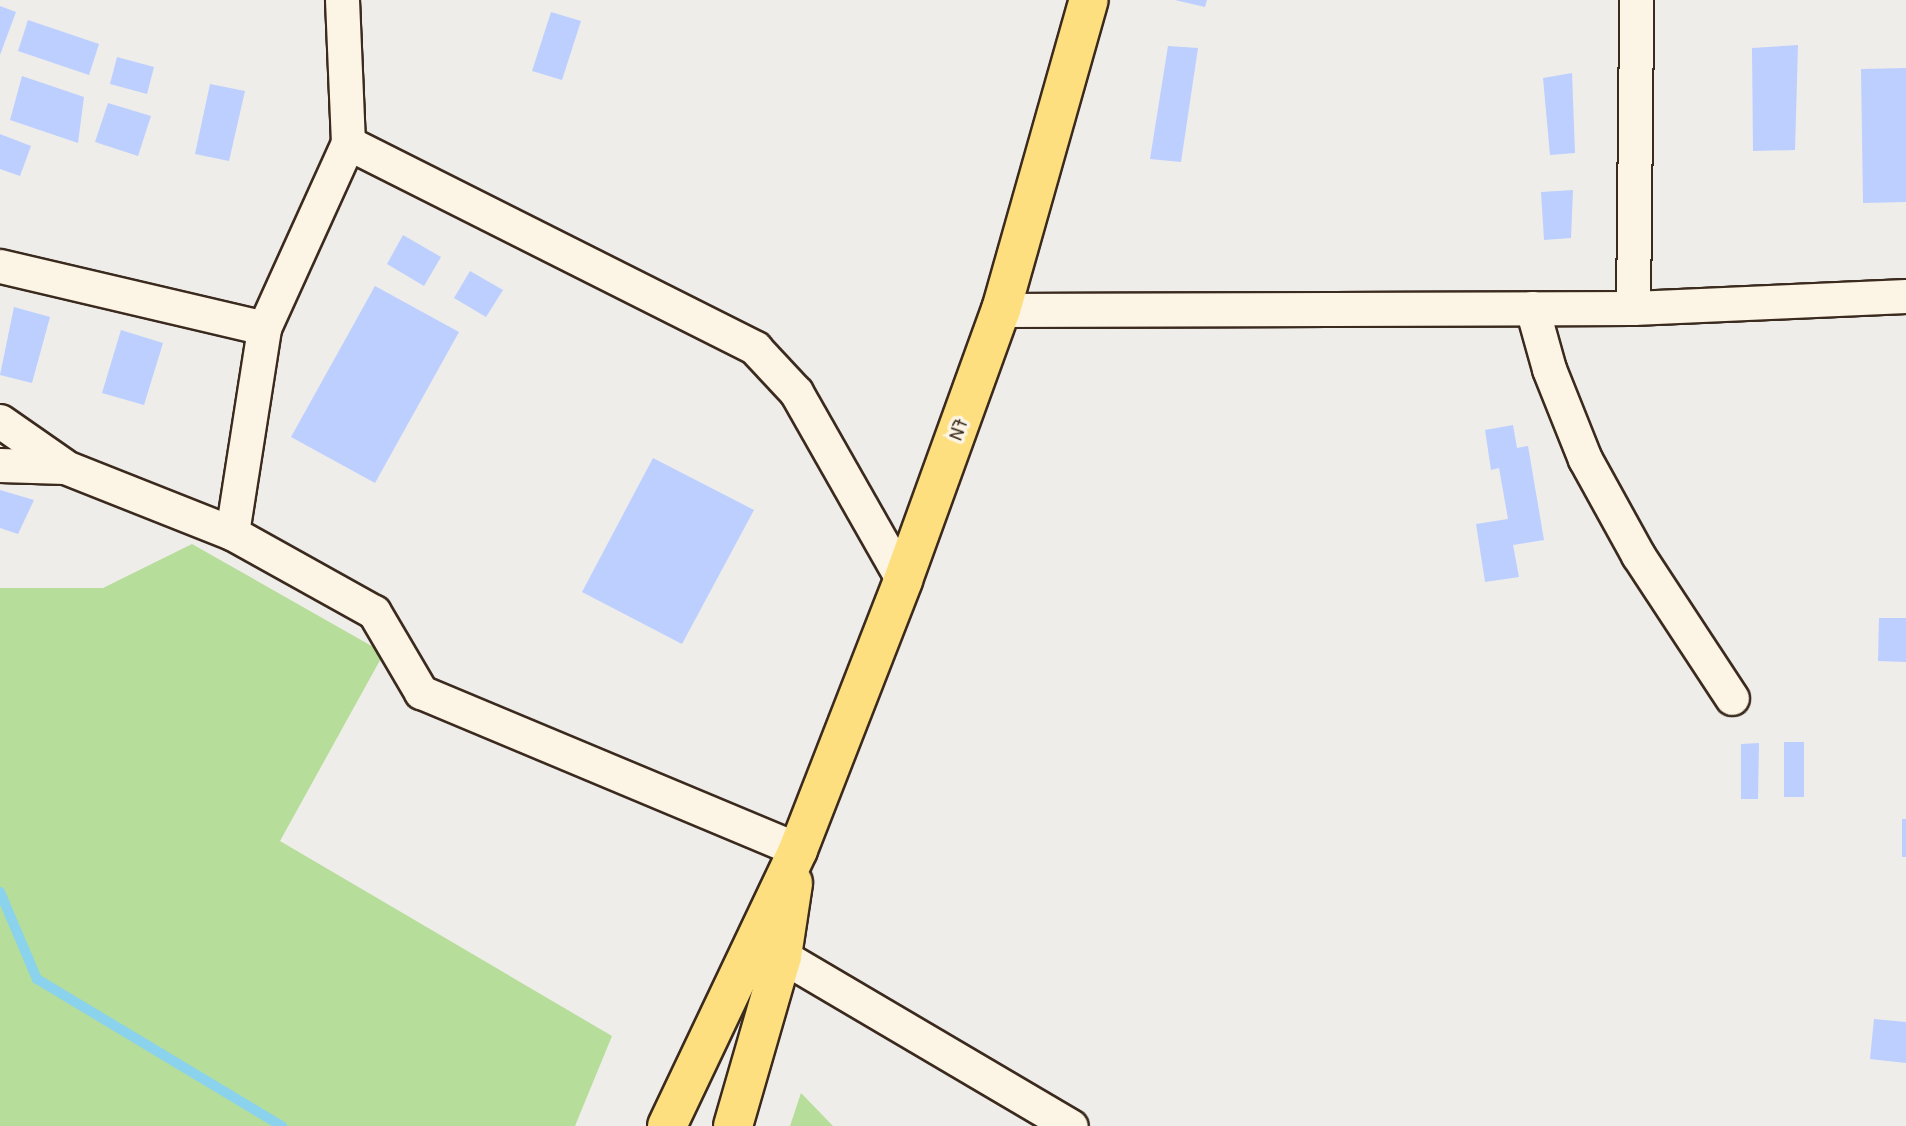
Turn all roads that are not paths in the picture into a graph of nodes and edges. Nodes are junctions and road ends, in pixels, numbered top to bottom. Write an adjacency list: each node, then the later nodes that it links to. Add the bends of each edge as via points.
1 (342, 0): 4 (street)
2 (1089, 0): 9 (main road, N7)
3 (1636, 0): 8 (street)
4 (348, 143): 10 (street); 15 (street, via 755,348 796,393)
5 (0, 266): 10 (street)
6 (1906, 296): 8 (street)
7 (1532, 308): 8 (street); 9 (street); 16 (street, via 1549,369 1585,459 1638,555)
8 (1633, 308)
9 (1001, 310): 15 (main road, N7)
10 (264, 328): 14 (street)
11 (0, 421): 13 (street)
12 (0, 465): 13 (street)
13 (65, 467): 14 (street)
14 (232, 533): 17 (street, via 374,612 421,692)
15 (903, 580): 17 (main road, N7)
16 (1732, 698)
17 (798, 850): 18 (main road); 19 (main road)
18 (782, 956): 20 (main road); 21 (street)
19 (667, 1126)
20 (733, 1126)
21 (1071, 1126)

